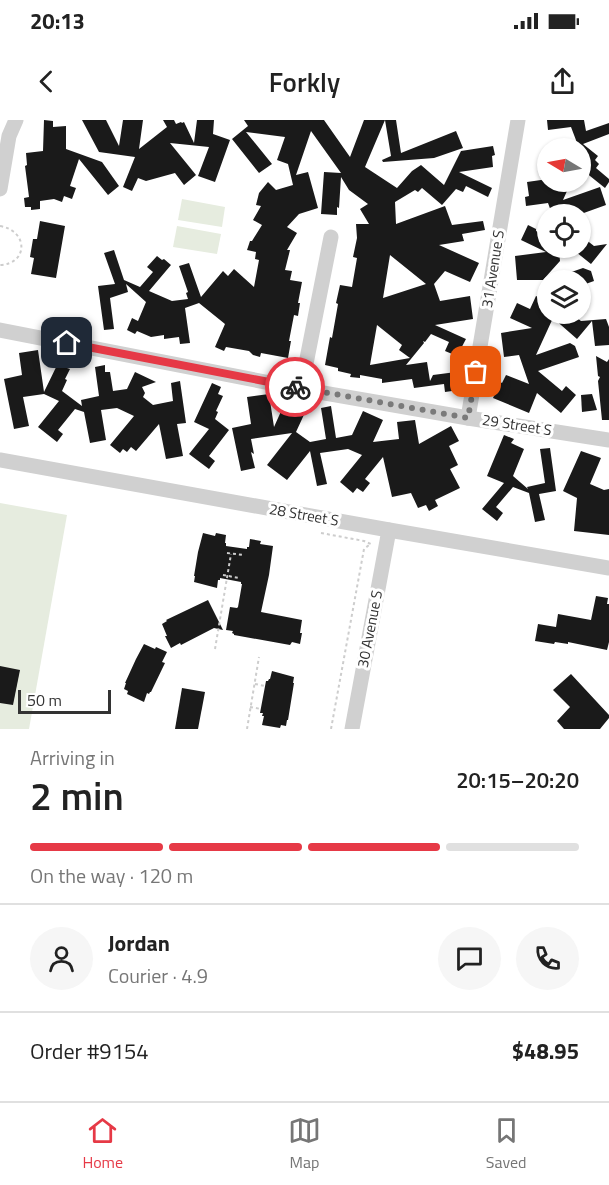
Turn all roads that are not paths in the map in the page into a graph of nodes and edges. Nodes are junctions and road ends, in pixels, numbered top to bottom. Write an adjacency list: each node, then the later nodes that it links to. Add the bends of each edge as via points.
1 (16, 120): 3 (street, via 9,136)
2 (518, 120): 7 (street, 31 Avenue S)
3 (0, 189)
4 (331, 237): 6 (street)
5 (0, 330): 6 (street, 29 Street S)
6 (301, 388): 7 (street, 29 Street S)
7 (468, 418): 8 (street, 29 Street S)
8 (609, 440)
9 (0, 460): 10 (street, 28 Street S)
10 (389, 530): 11 (street, 28 Street S); 12 (street, 30 Avenue S)
11 (609, 568)
12 (351, 729)

